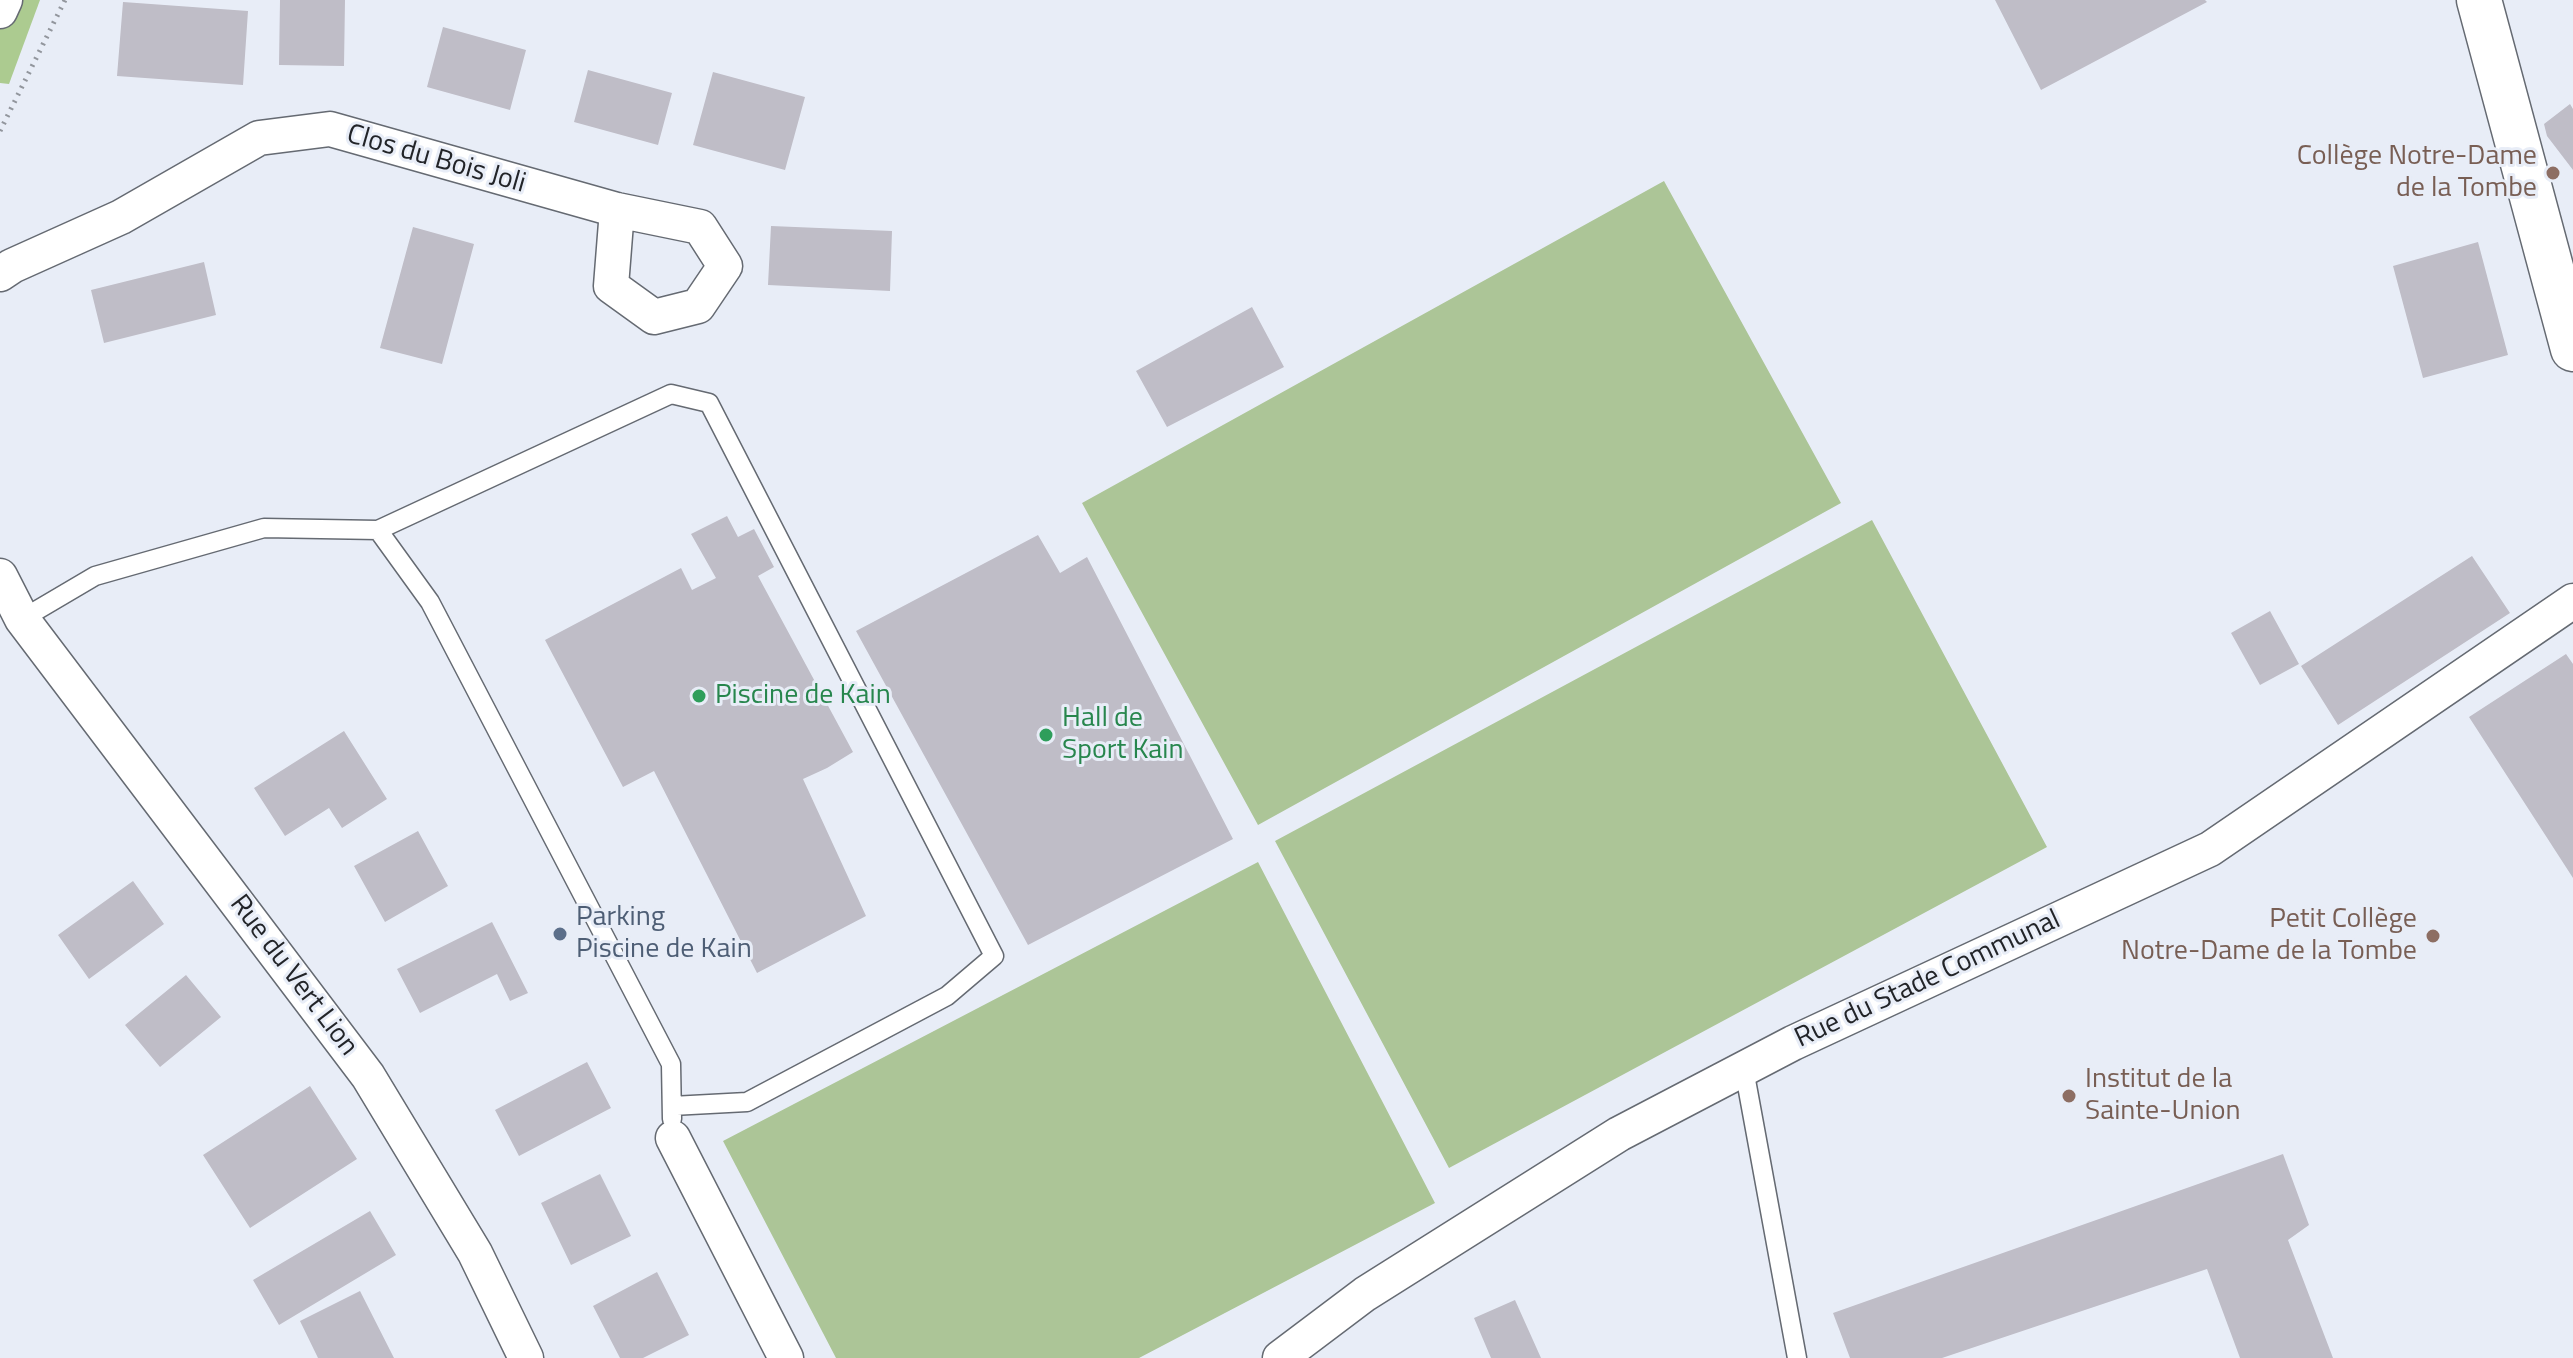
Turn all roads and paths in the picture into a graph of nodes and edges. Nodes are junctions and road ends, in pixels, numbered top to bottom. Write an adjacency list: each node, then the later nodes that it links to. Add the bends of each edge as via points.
1 (5, 0): 4 (street)
2 (65, 0): 5 (path)
3 (2479, 0): 8 (street)
4 (0, 11)
5 (0, 131)
6 (617, 210): 7 (street, Clos du Bois Joli, via 330,129 259,138 121,217)
7 (0, 274)
8 (2573, 349)
9 (378, 530): 12 (lane, via 264,528 95,576); 14 (lane, via 430,602 671,1064); 14 (lane, via 671,394 709,403 994,956 947,996 747,1102)
10 (0, 576): 12 (street, Rue du Vert Lion)
11 (2573, 601): 13 (street, Rue du Stade Communal, via 2210,849)
12 (22, 619): 15 (street, Rue du Vert Lion, via 368,1076 475,1253)
13 (1744, 1069): 17 (street, Rue du Stade Communal, via 1619,1134 1365,1294); 18 (lane)
14 (672, 1122): 16 (street)
15 (526, 1358)
16 (786, 1358)
17 (1280, 1358)
18 (1797, 1358)

